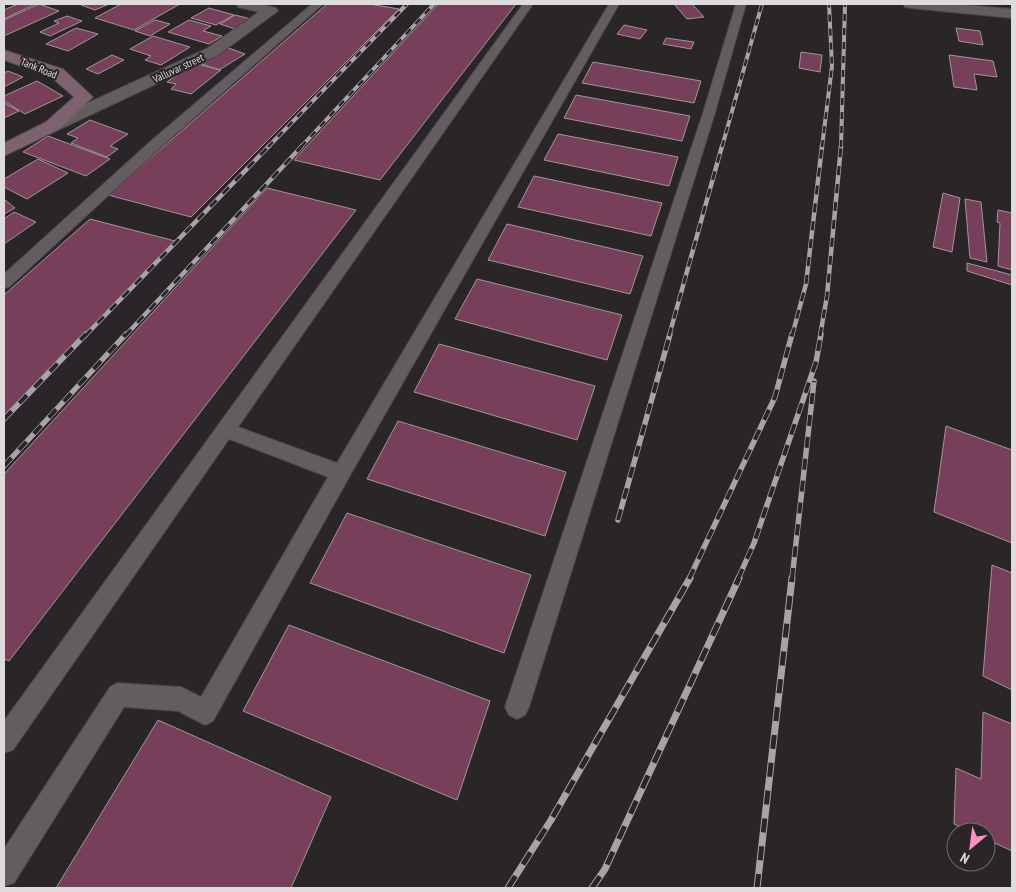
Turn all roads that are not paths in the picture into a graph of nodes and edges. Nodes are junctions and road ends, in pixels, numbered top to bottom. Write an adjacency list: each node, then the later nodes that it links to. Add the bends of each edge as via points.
1 (243, 4): 9 (street, Valluvar street, via 271,11 212,52)
2 (318, 4): 11 (lane, via 156,143)
3 (528, 4): 12 (lane)
4 (614, 4): 13 (lane)
5 (741, 4): 14 (lane, via 708,116)
6 (910, 4): 7 (street)
7 (1012, 14)
8 (4, 55): 9 (main road, Tank Road, via 57,73 84,96)
9 (52, 126): 10 (main road)
10 (4, 150)
11 (4, 283)
12 (225, 430): 13 (lane); 15 (lane)
13 (341, 473): 16 (lane, via 205,713 181,699 118,695)
14 (516, 707)
15 (4, 741)
16 (4, 873)

